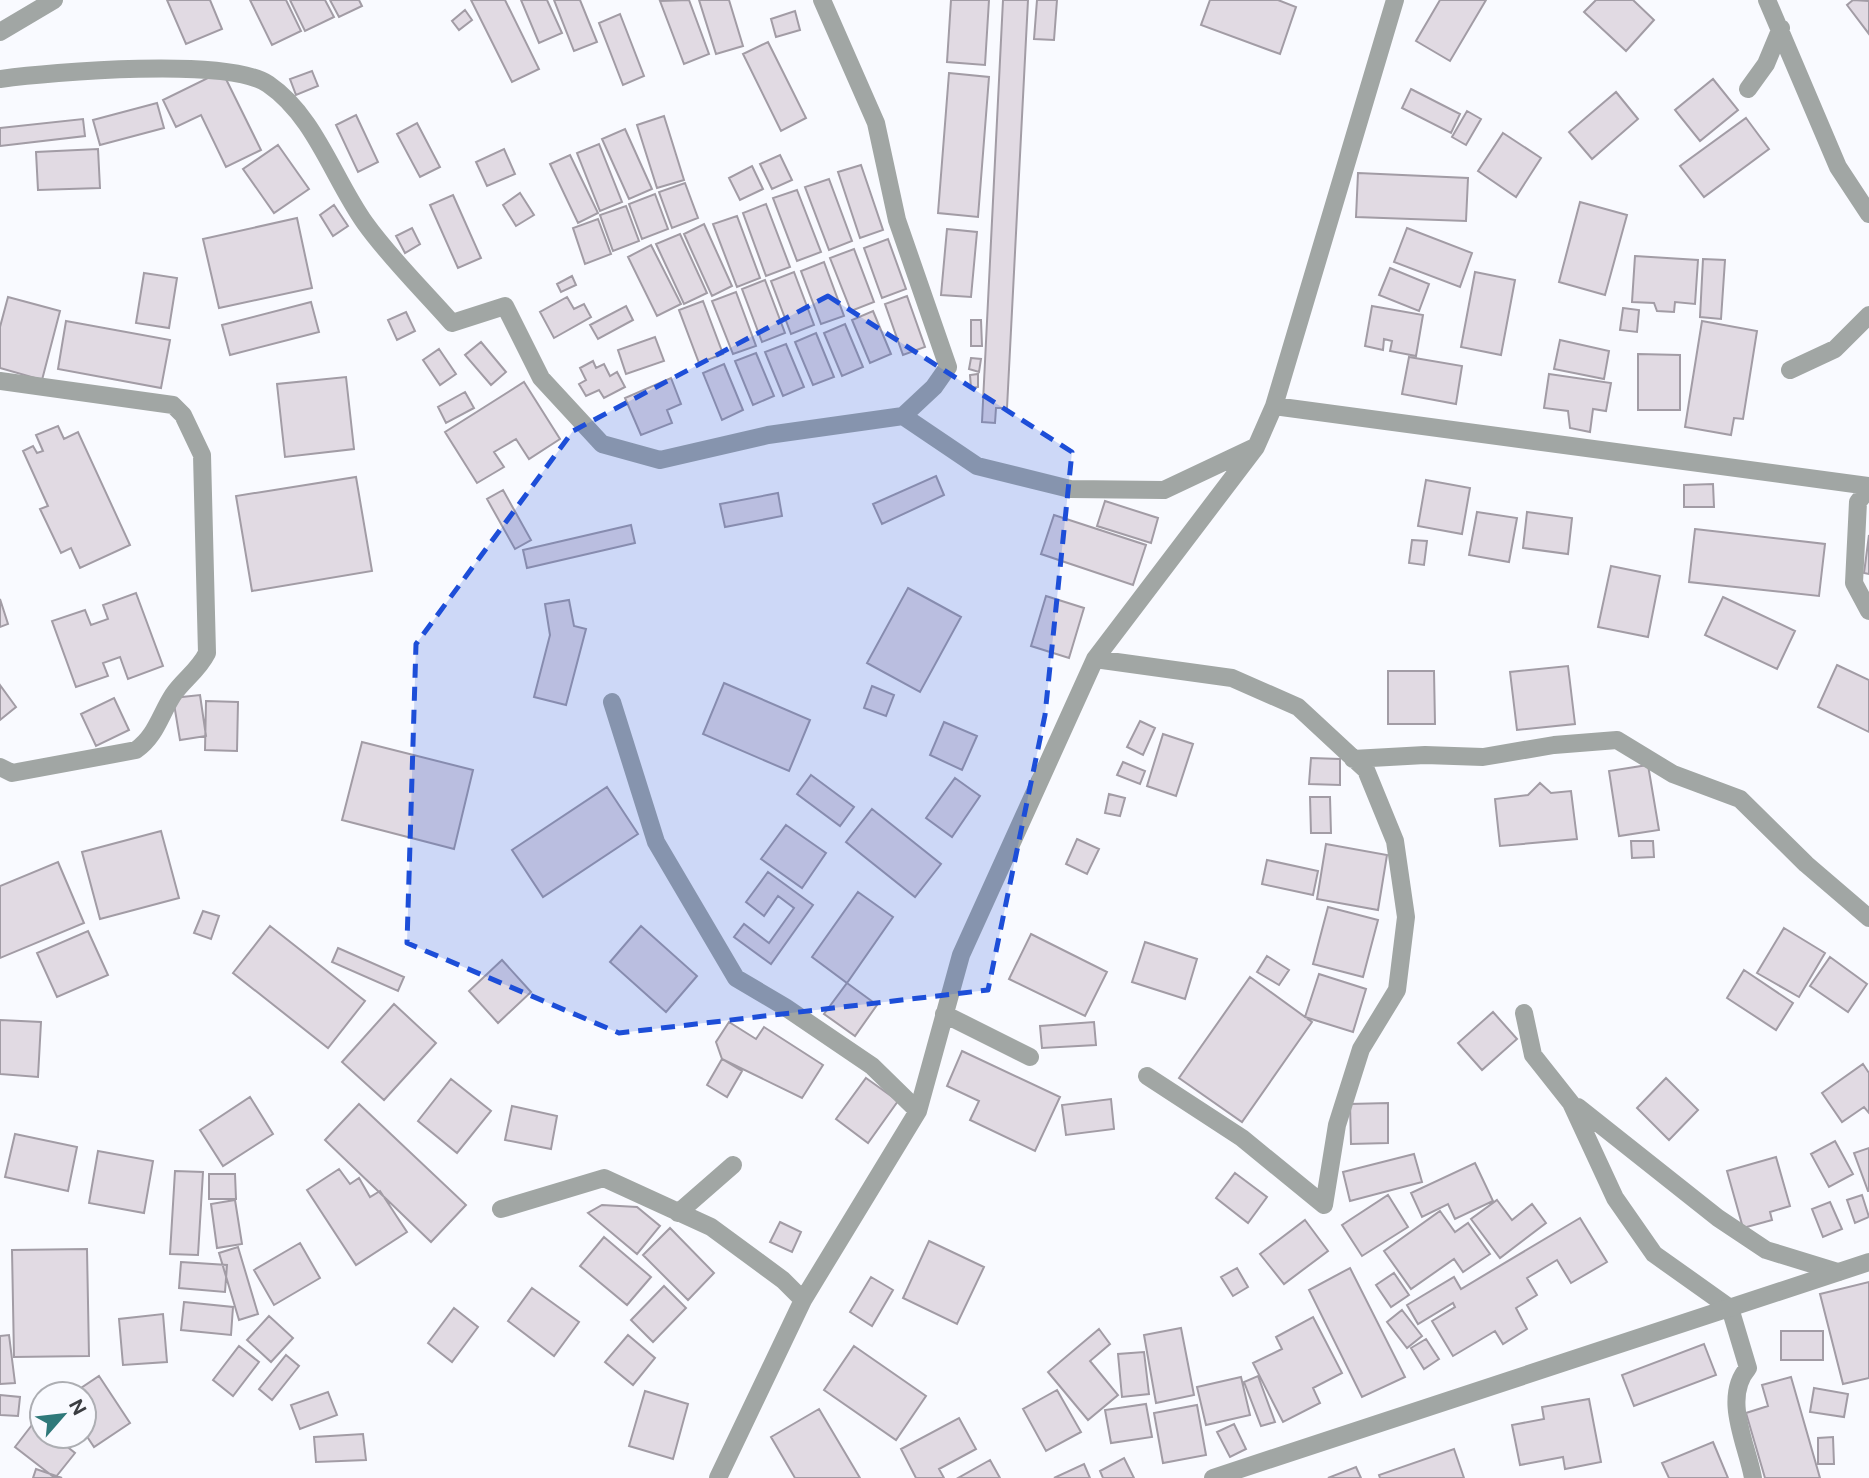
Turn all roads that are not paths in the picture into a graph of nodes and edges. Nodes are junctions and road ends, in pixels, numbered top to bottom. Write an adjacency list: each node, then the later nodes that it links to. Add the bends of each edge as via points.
1 (54, 0): 6 (street)
2 (822, 0): 14 (street, via 876,123 897,220 948,367)
3 (1395, 0): 13 (street)
4 (1767, 0): 5 (street)
5 (1781, 28): 8 (street, via 1766,64); 9 (street, via 1839,167)
6 (0, 32)
7 (0, 79): 14 (street, via 65,70 210,70 266,82 292,104 365,223 452,323 505,306 541,378 602,444 660,460 768,435)
8 (1748, 89)
9 (1869, 214)
10 (1869, 315): 11 (street, via 1835,349)
11 (1790, 370)
12 (0, 381): 21 (street, via 173,405 183,415 202,456 207,653 198,671 174,693 149,741 136,750 12,772)
13 (1275, 407): 15 (street); 16 (street)
14 (903, 416): 15 (street, via 977,466 1070,489 1164,490)
15 (1256, 447): 18 (street)
16 (1869, 487): 17 (street, via 1858,502 1854,583)
17 (1869, 611)
18 (1095, 659): 20 (street, via 1232,678 1298,707); 24 (street, via 961,955)
19 (612, 702): 28 (street, via 656,842 736,978 872,1066)
20 (1353, 759): 22 (street, via 1483,757 1617,740 1673,774 1740,799); 26 (street, via 1366,770 1395,841 1406,917 1397,990 1361,1049 1337,1125 1324,1206 1242,1138)
21 (0, 767)
22 (1869, 918)
23 (1524, 1013): 27 (street, via 1533,1055)
24 (944, 1014): 25 (street); 28 (street)
25 (1030, 1057)
26 (1147, 1076)
27 (1571, 1102): 33 (street, via 1718,1219 1766,1250); 35 (street, via 1615,1198 1654,1254)
28 (918, 1111): 34 (street)
29 (733, 1166): 31 (street)
30 (501, 1209): 31 (street, via 604,1178)
31 (678, 1213): 34 (street, via 711,1227)
32 (1869, 1262): 33 (street)
33 (1838, 1272): 35 (street)
34 (803, 1300): 36 (street)
35 (1730, 1308): 37 (street); 38 (street, via 1748,1368 1738,1379 1737,1413)
36 (718, 1478)
37 (1213, 1478)
38 (1753, 1478)

